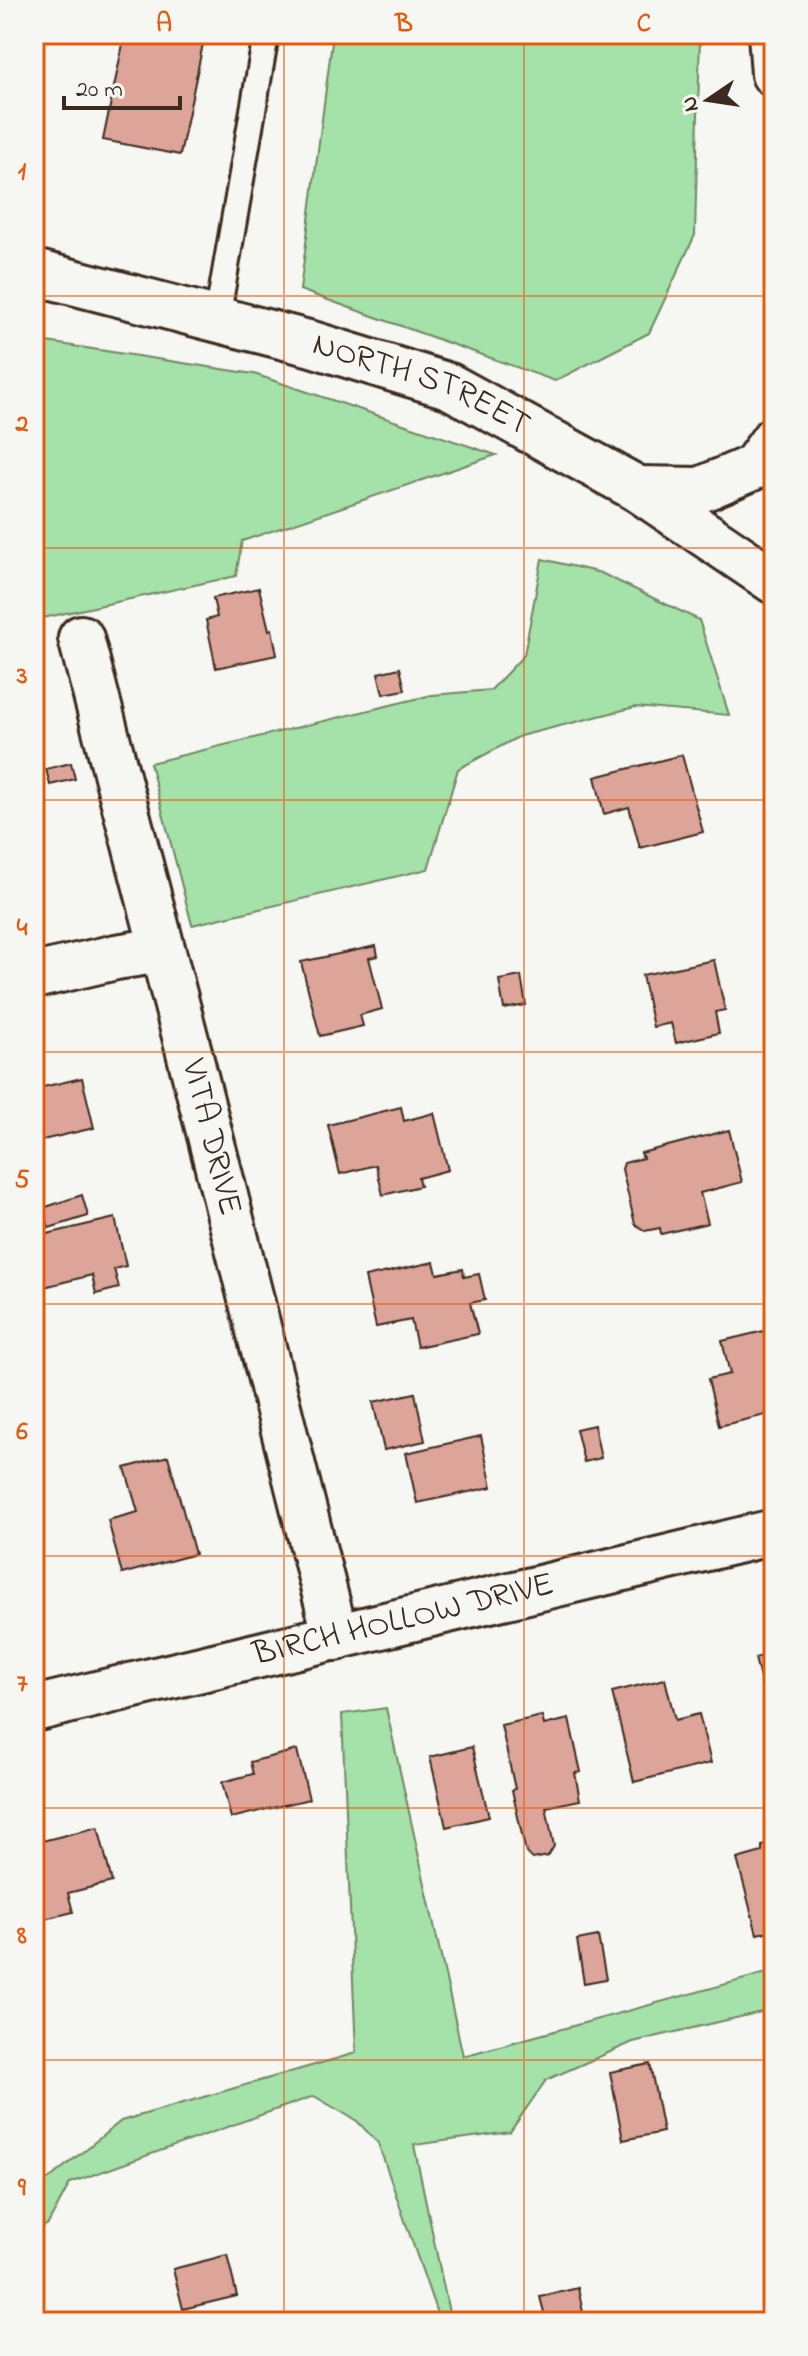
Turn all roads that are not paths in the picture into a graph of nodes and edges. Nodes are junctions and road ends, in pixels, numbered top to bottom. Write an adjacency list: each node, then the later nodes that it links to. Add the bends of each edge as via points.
1 (266, 35): 3 (lane)
2 (34, 272): 3 (street, NORTH STREET)
3 (217, 319): 5 (street, NORTH STREET, via 449,386)
4 (774, 439): 5 (street, via 754,467 700,490)
5 (638, 489): 6 (street, NORTH STREET)
6 (774, 581)
7 (81, 638): 8 (street, VITA DRIVE)
8 (161, 950): 9 (street); 11 (street, VITA DRIVE)
9 (34, 976)
10 (774, 1532): 11 (street, BIRCH HOLLOW DRIVE)
11 (336, 1638): 12 (street, BIRCH HOLLOW DRIVE)
12 (34, 1709)

